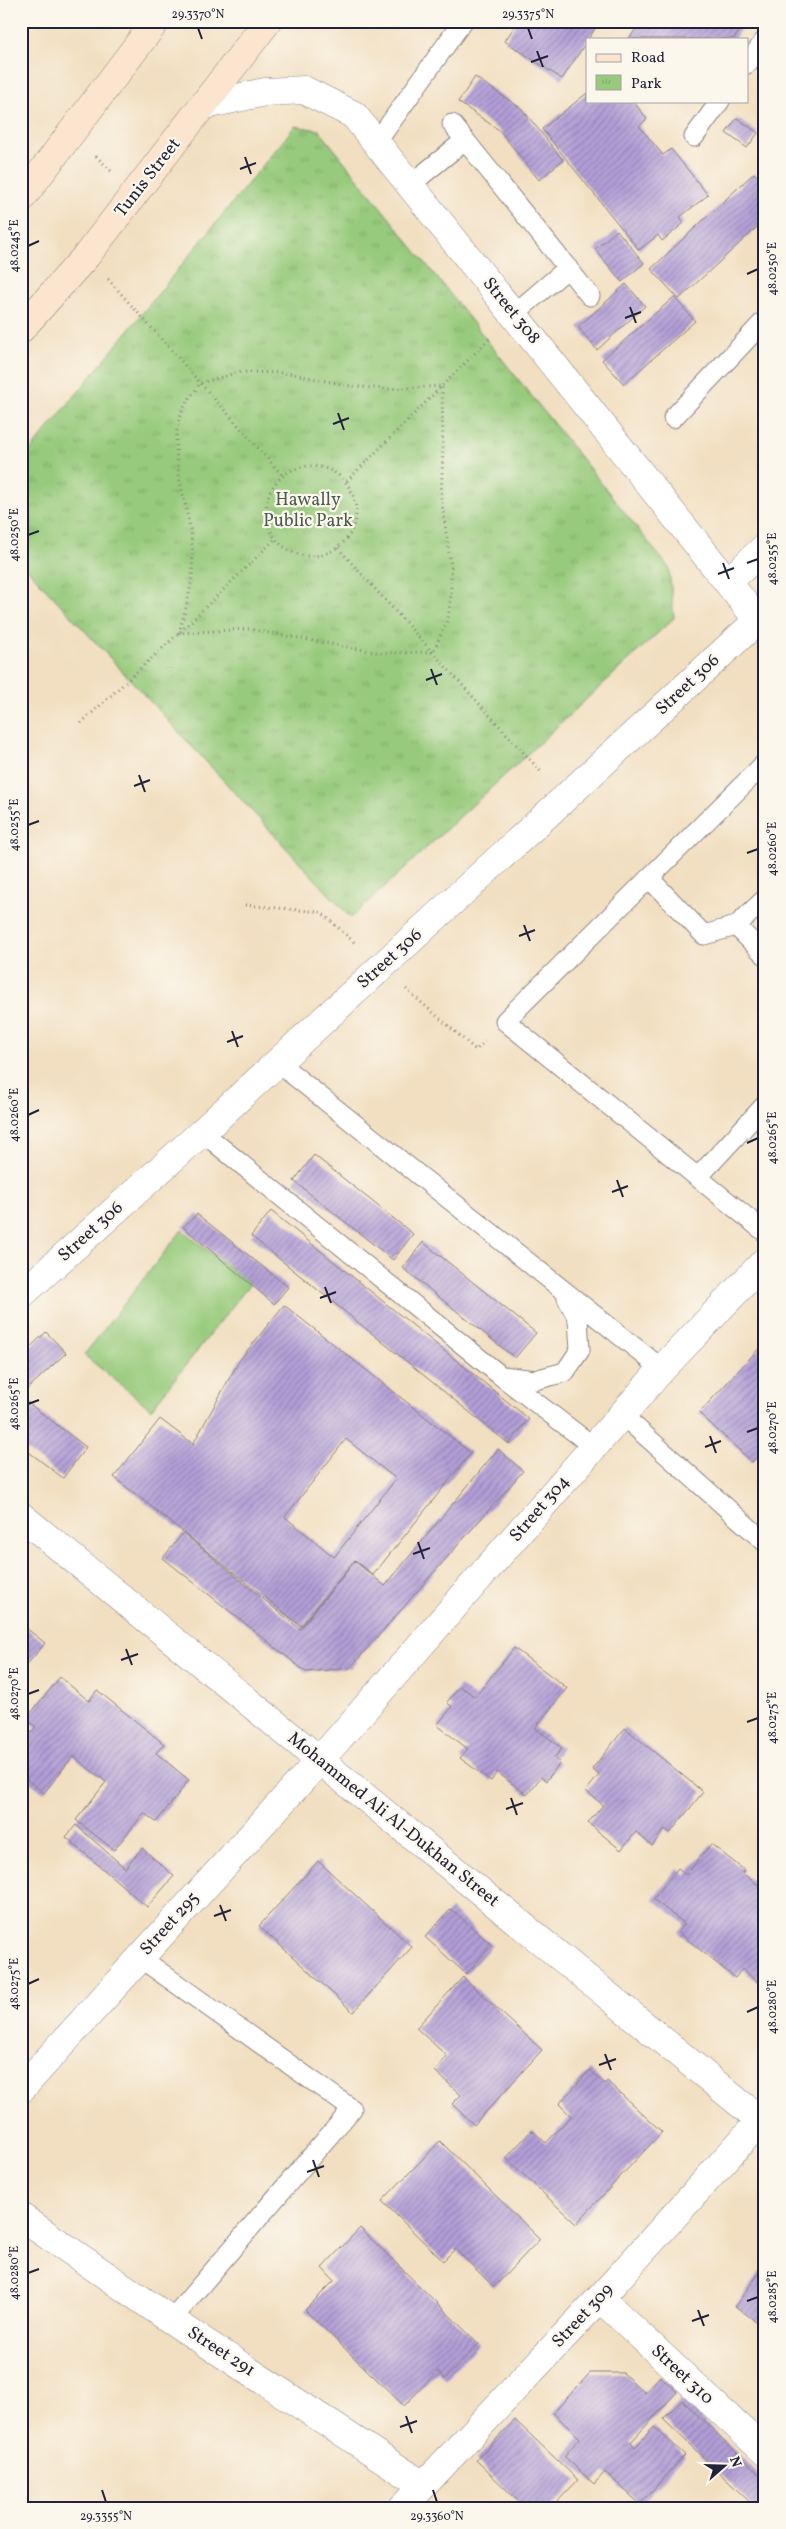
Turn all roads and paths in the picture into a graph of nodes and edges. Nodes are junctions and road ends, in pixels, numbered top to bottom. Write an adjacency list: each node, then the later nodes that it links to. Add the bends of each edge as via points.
1 (156, 21): 9 (main road)
2 (268, 21): 7 (main road, Tunis Street)
3 (463, 21): 12 (lane)
4 (765, 40): 5 (lane)
5 (748, 63)
6 (719, 102): 10 (lane)
7 (205, 105): 12 (street, Street 308, via 265,92 304,90 354,115); 15 (main road, Tunis Street)
8 (452, 124): 11 (lane)
9 (72, 133): 14 (main road); 15 (path)
10 (694, 137)
11 (465, 140): 13 (lane); 17 (lane)
12 (376, 143): 13 (street, Street 308)
13 (410, 185): 19 (street, Street 308)
14 (25, 187)
15 (135, 194): 16 (main road, Tunis Street)
16 (87, 255): 21 (main road, Tunis Street); 22 (path)
17 (568, 268): 18 (lane); 19 (lane)
18 (590, 296)
19 (514, 314): 23 (path); 30 (street, Street 308)
20 (765, 320): 24 (lane)
21 (21, 329)
22 (200, 383): 23 (path, via 240,372 288,374 384,389); 25 (path); 32 (path, via 180,418 177,440 182,498 192,542 192,584)
23 (442, 386): 26 (path); 33 (path, via 441,497 451,566 451,594 448,619)
24 (673, 418)
25 (282, 475): 26 (path, via 298,466 316,465 333,470); 27 (path, via 271,488 266,506 267,523)
26 (347, 481): 29 (path, via 357,509 355,524 349,537)
27 (275, 539): 29 (path, via 298,554 326,554); 32 (path)
28 (765, 547): 30 (street)
29 (338, 548): 33 (path)
30 (728, 582): 31 (street, Street 308)
31 (761, 625): 36 (street, Street 306)
32 (179, 633): 33 (path, via 248,629 381,654); 34 (path)
33 (433, 652): 36 (path)
34 (81, 723)
35 (765, 763): 37 (lane)
36 (565, 798): 42 (street, Street 306)
37 (649, 878): 40 (lane, via 704,935); 43 (lane)
38 (765, 898): 40 (lane)
39 (245, 905): 42 (path, via 321,912)
40 (736, 926): 41 (lane)
41 (765, 955)
42 (382, 967): 43 (path, via 476,1050); 44 (street, Street 306)
43 (505, 1021): 47 (lane)
44 (277, 1062): 46 (street, Street 306); 50 (lane)
45 (765, 1105): 47 (lane)
46 (202, 1132): 51 (street, Street 306); 53 (lane)
47 (698, 1177): 48 (lane)
48 (765, 1232)
49 (765, 1261): 52 (street, Street 304)
50 (564, 1292): 52 (lane); 53 (lane, via 578,1319 580,1350 565,1372 535,1380)
51 (21, 1295)
52 (662, 1369): 54 (street, Street 304)
53 (501, 1376): 55 (lane)
54 (622, 1415): 55 (street, Street 304); 57 (lane)
55 (594, 1447): 58 (street, Street 304)
56 (21, 1516): 58 (street, Mohammed Ali Al-Dukhan Street)
57 (765, 1542)
58 (319, 1760): 59 (street, Street 295); 61 (street, Mohammed Ali Al-Dukhan Street)
59 (139, 1957): 60 (street, Street 295); 64 (lane, via 352,2109)
60 (21, 2089)
61 (763, 2122): 63 (street, Street 309)
62 (21, 2217): 64 (street, Street 291)
63 (600, 2298): 65 (street, Street 310); 66 (street, Street 309)
64 (171, 2320): 66 (street, Street 291)
65 (765, 2452)
66 (423, 2485): 67 (street, Street 309)
67 (402, 2508)

